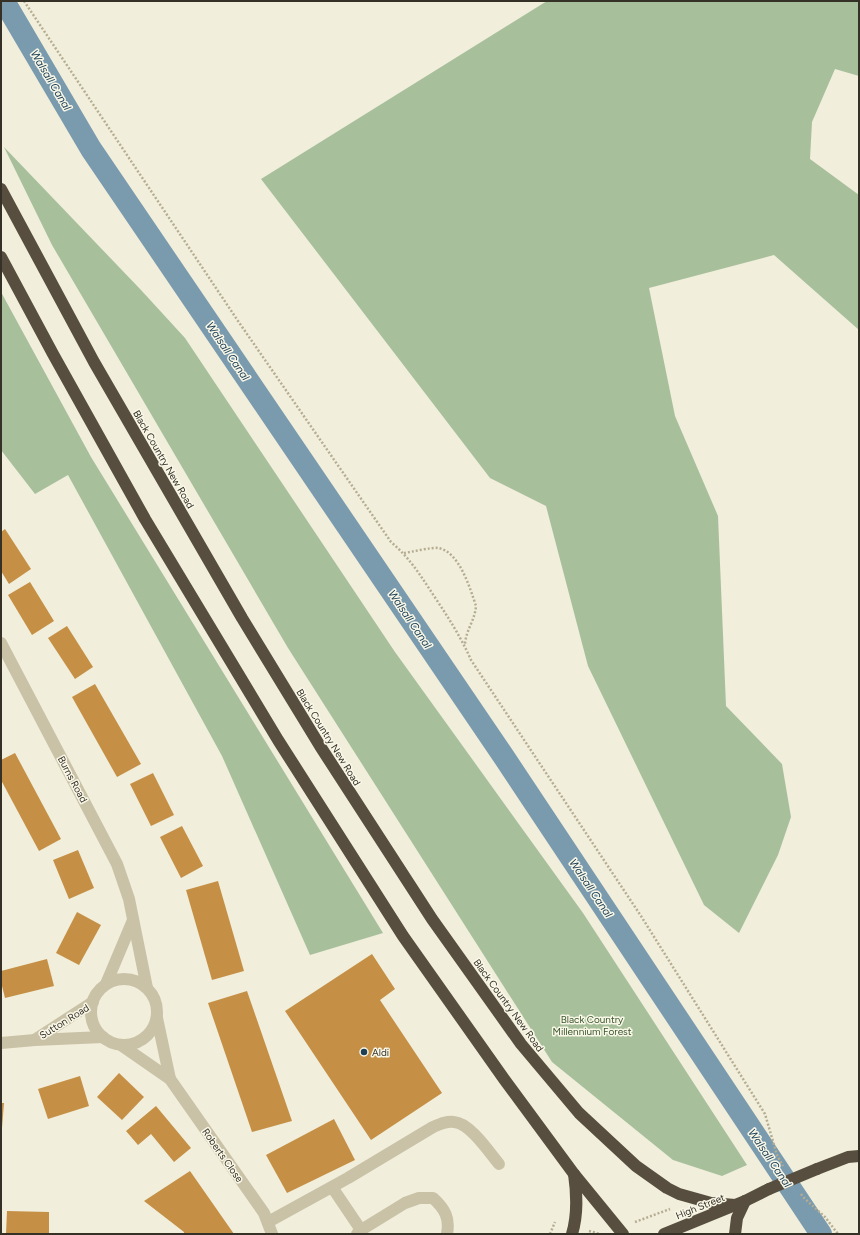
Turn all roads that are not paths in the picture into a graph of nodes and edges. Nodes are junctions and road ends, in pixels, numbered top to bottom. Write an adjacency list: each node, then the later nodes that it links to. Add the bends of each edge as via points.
1 (1, 189): 18 (highway, Black Country New Road, via 94,362 242,618 320,746 423,905 521,1044 579,1113 636,1166 679,1194 711,1203)
2 (1, 258): 16 (highway, via 145,519 278,740 403,936)
3 (1, 642): 4 (street, Burns Road, via 117,864 130,899)
4 (133, 920): 5 (street); 6 (street, Burns Road)
5 (106, 984): 6 (street, via 126,979 137,981); 7 (street)
6 (147, 988): 8 (street, via 157,1007)
7 (93, 1002): 9 (street, via 95,1028); 10 (street, Sutton Road)
8 (157, 1018): 12 (street, via 152,1030 144,1038 133,1044); 13 (street, Roberts Close)
9 (103, 1037): 10 (street, Sutton Road); 12 (street)
10 (34, 1040): 11 (street, Sutton Road)
11 (1, 1044)
12 (121, 1045): 13 (street, Roberts Close)
13 (170, 1079): 19 (street, Roberts Close)
14 (859, 1156): 18 (highway, High Street, bridge, via 848,1157 817,1169)
15 (499, 1164): 17 (street, via 471,1130 455,1122 443,1123)
16 (574, 1174): 23 (highway, via 577,1196); 24 (highway)
17 (332, 1186): 19 (street); 20 (street)
18 (740, 1203): 25 (highway, High Street); 26 (highway)
19 (268, 1222): 21 (street, Roberts Close)
20 (359, 1232): 22 (street, via 405,1204 419,1198 433,1198 442,1206 449,1224)
21 (272, 1234)
22 (447, 1234)
23 (572, 1234)
24 (623, 1234)
25 (664, 1234)
26 (735, 1234)

